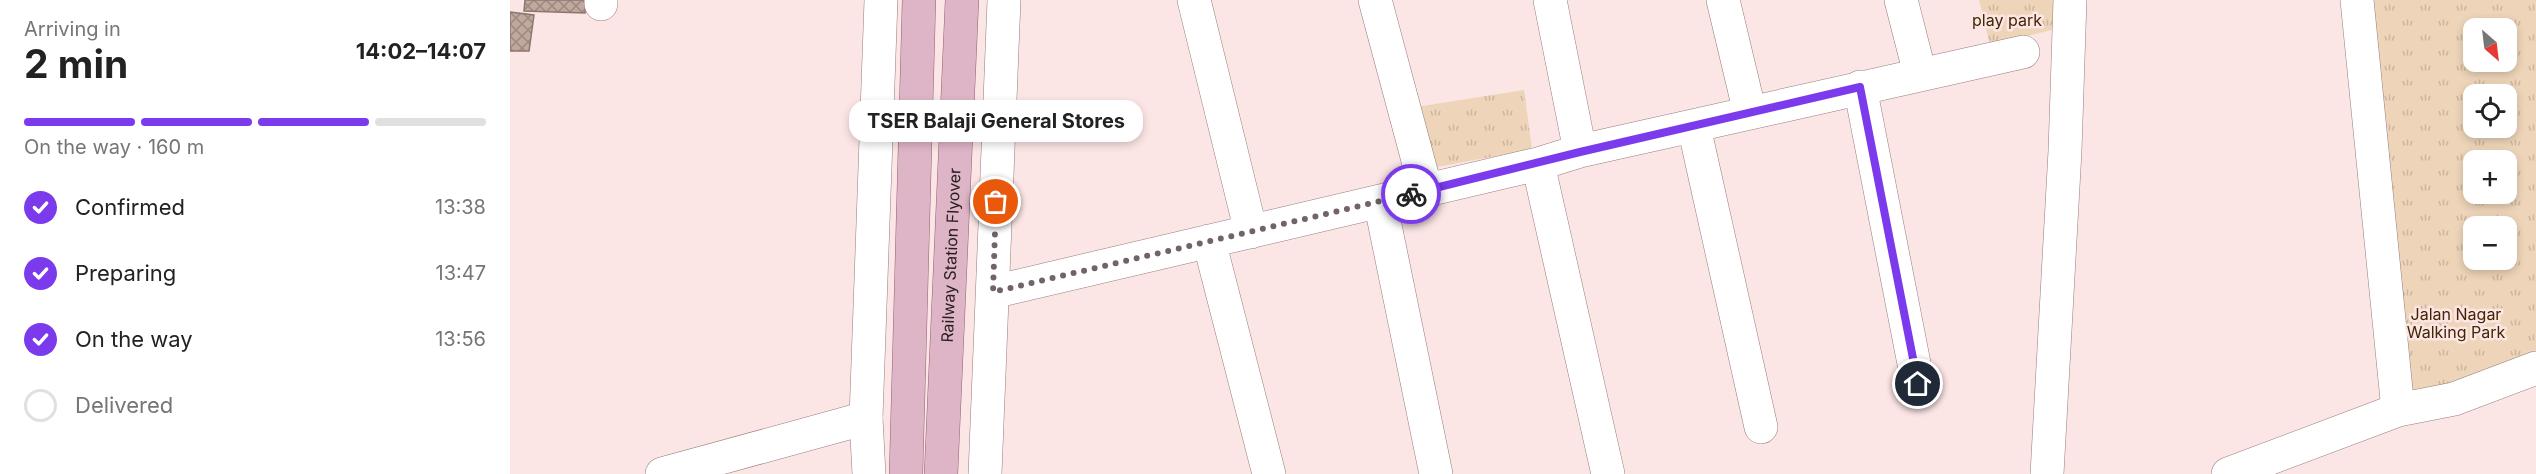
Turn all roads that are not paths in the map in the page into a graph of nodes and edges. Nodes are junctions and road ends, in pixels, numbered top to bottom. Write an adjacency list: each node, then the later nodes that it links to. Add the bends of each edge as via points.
1 (882, 0): 27 (street)
2 (919, 0): 31 (main road)
3 (962, 0): 32 (main road, Railway Station Flyover)
4 (1005, 0): 23 (street)
5 (1194, 0): 21 (street)
6 (1375, 0): 19 (street)
7 (1550, 0): 17 (street)
8 (1723, 0): 15 (street)
9 (1901, 0): 13 (street)
10 (2070, 0): 37 (street)
11 (2358, 0): 26 (street)
12 (2023, 52): 13 (street)
13 (1920, 74): 14 (street)
14 (1860, 87): 15 (street); 25 (street)
15 (1750, 113): 16 (street)
16 (1694, 127): 17 (street); 28 (street)
17 (1580, 152): 18 (street)
18 (1538, 164): 19 (street); 36 (street)
19 (1426, 190): 20 (street)
20 (1380, 201): 21 (street); 35 (street)
21 (1251, 232): 22 (street)
22 (1209, 241): 23 (street); 34 (street)
23 (993, 292): 33 (street)
24 (2536, 368): 26 (street, via 2454,399)
25 (1918, 384)
26 (2398, 410): 38 (street)
27 (866, 418): 29 (street); 30 (street)
28 (1761, 427)
29 (662, 474)
30 (869, 474)
31 (906, 474)
32 (941, 474)
33 (986, 474)
34 (1269, 474)
35 (1436, 474)
36 (1608, 474)
37 (2047, 474)
38 (2228, 474)

